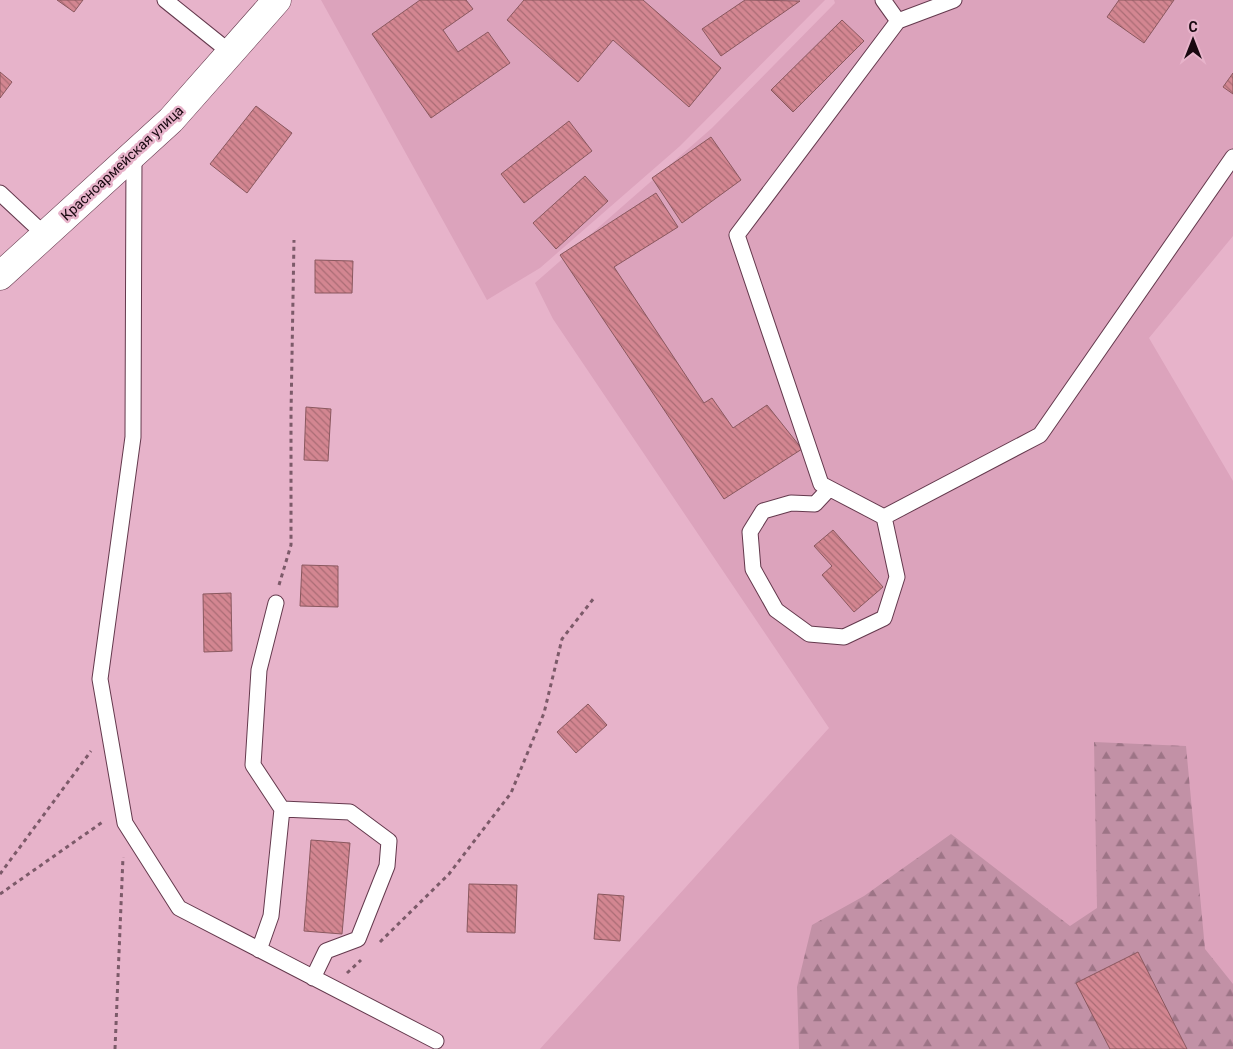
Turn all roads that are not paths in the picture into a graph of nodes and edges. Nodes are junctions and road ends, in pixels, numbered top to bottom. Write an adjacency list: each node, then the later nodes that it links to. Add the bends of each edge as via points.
1 (165, 0): 6 (lane)
2 (277, 0): 6 (street, Красноармейская улица)
3 (882, 0): 5 (lane)
4 (954, 0): 5 (lane)
5 (898, 21): 12 (lane, via 737,235 821,484)
6 (231, 53): 7 (street, Красноармейская улица, via 171,120)
7 (134, 154): 10 (street, Красноармейская улица); 16 (lane, via 133,437 100,679 125,823 179,908)
8 (1233, 157): 13 (lane, via 1040,435)
9 (0, 193): 10 (lane)
10 (45, 235): 11 (street, Красноармейская улица)
11 (0, 276)
12 (828, 489): 13 (lane); 13 (lane, via 815,504 791,503 763,511 750,532 753,569 776,610 809,634 844,637 884,618 897,577)
13 (884, 516)
14 (276, 603): 15 (lane, via 259,670 253,765)
15 (282, 809): 16 (lane, via 270,916); 17 (lane, via 350,812 389,841 387,866 358,939 326,951)
16 (259, 950): 17 (lane)
17 (313, 978): 18 (lane)
18 (436, 1041)

